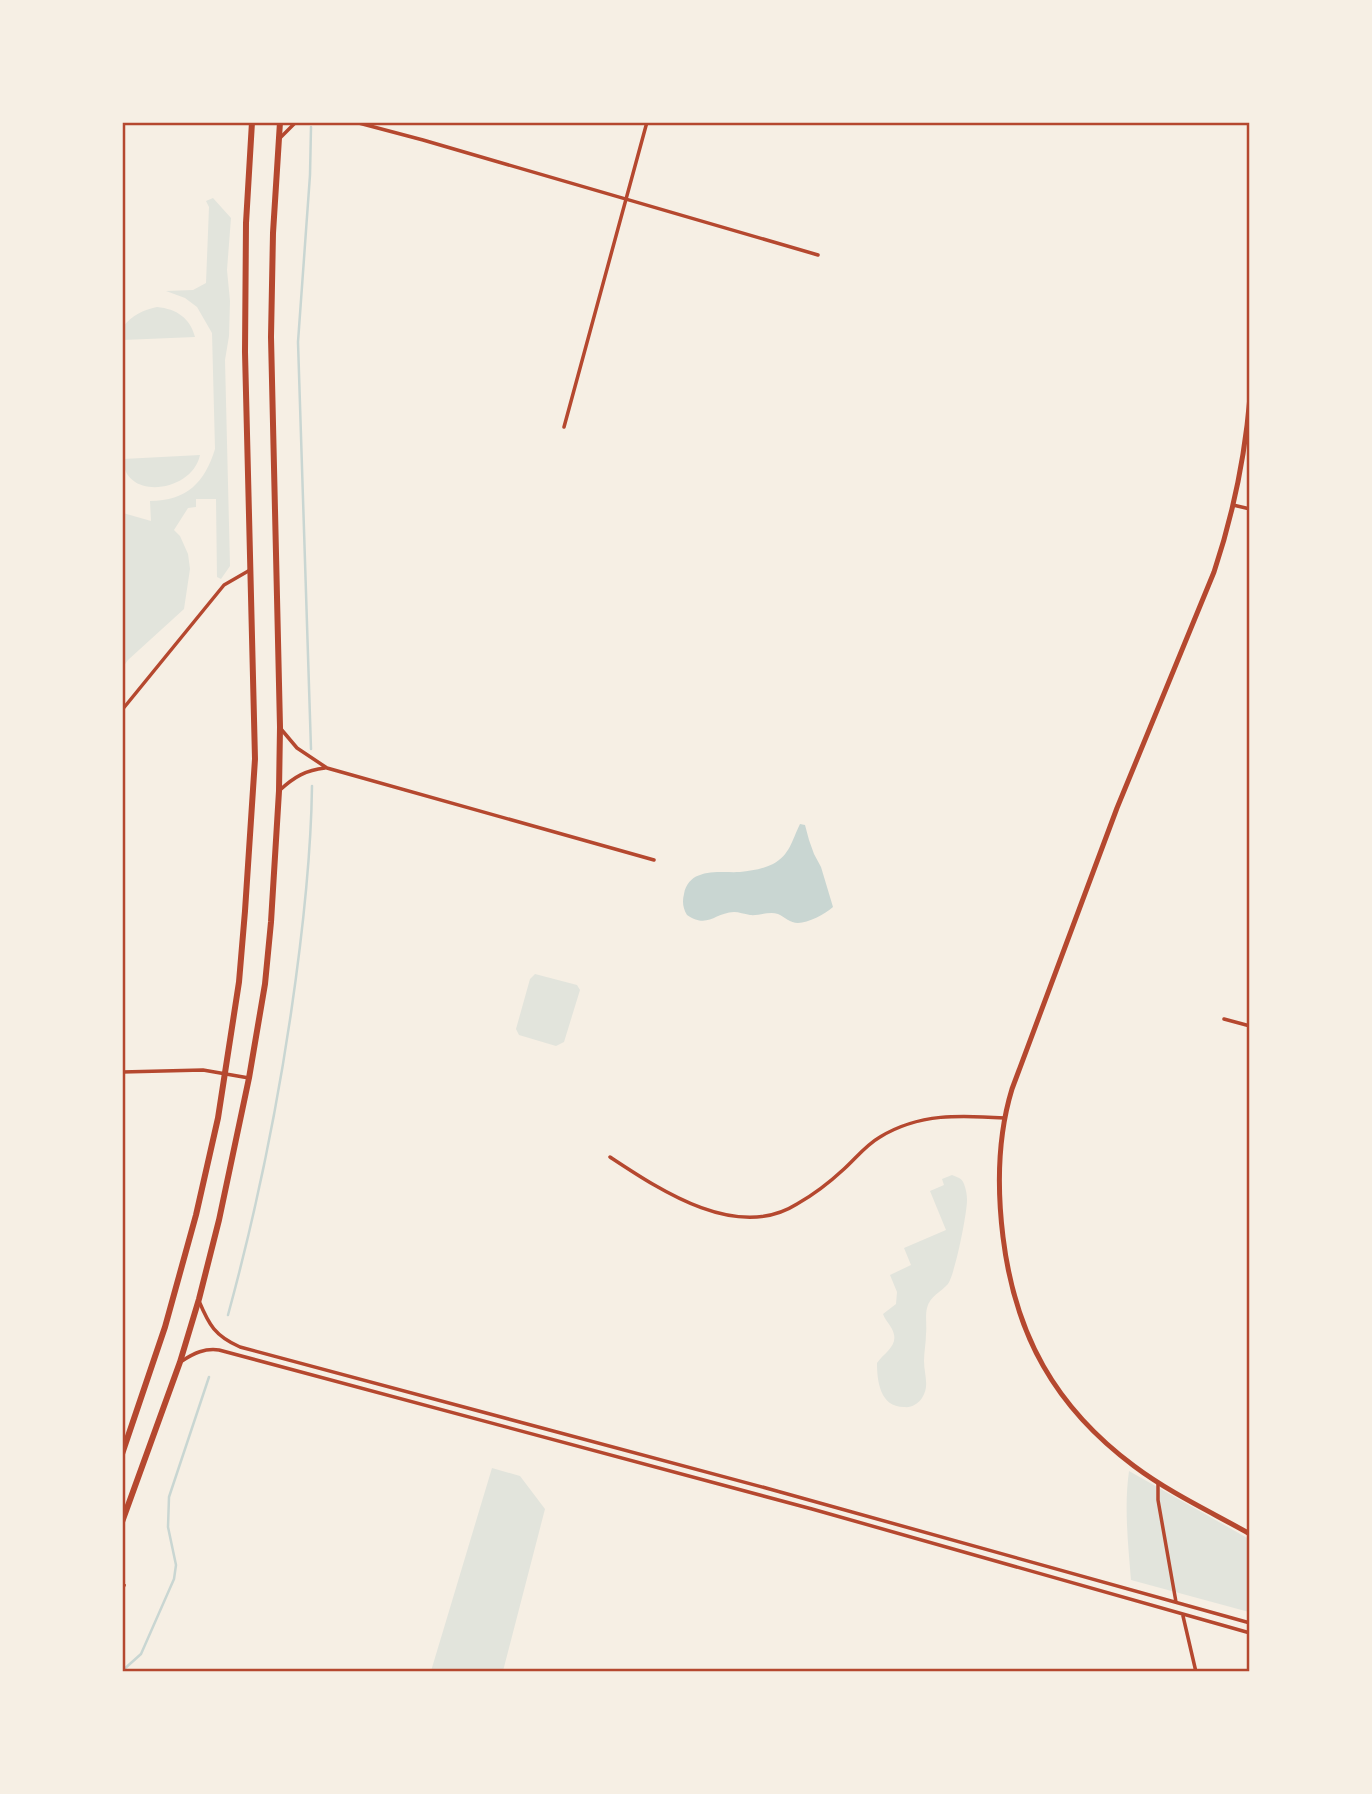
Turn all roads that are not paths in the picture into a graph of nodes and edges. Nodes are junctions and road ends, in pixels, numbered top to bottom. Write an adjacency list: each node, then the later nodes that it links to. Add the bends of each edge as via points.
1 (252, 122): 13 (main road, via 245,352)
2 (280, 122): 6 (main road)
3 (296, 122): 6 (street)
4 (355, 122): 7 (street)
5 (647, 122): 7 (street)
6 (278, 140): 15 (main road, via 271,337)
7 (625, 198): 8 (street); 10 (street)
8 (818, 255)
9 (1250, 397): 11 (main road)
10 (564, 426)
11 (1233, 505): 12 (street); 24 (main road, via 1214,572 1117,808)
12 (1250, 509)
13 (250, 570): 14 (street, via 220,590); 22 (main road, via 253,805 239,982)
14 (122, 710)
15 (280, 727): 16 (street, via 297,748); 17 (main road)
16 (327, 768): 17 (street, via 306,771); 18 (street)
17 (279, 791): 23 (main road, via 265,984)
18 (654, 860)
19 (1224, 1019): 20 (street)
20 (1250, 1026)
21 (122, 1072): 22 (street)
22 (225, 1073): 23 (street); 28 (main road, via 181,1270)
23 (249, 1078): 26 (main road)
24 (1005, 1118): 25 (street, via 952,1115 902,1127 865,1148 798,1204 761,1217 714,1212 689,1203); 29 (main road, via 998,1170 1000,1216 1011,1285 1024,1327 1069,1407 1117,1453)
25 (610, 1157)
26 (199, 1299): 27 (main road); 34 (street, via 214,1329 240,1347)
27 (180, 1362): 30 (main road); 35 (street, via 197,1352 219,1350 812,1509)
28 (122, 1454)
29 (1158, 1482): 31 (main road); 34 (street)
30 (122, 1522)
31 (1250, 1534)
32 (122, 1584): 33 (lane)
33 (122, 1591)
34 (1176, 1602): 36 (street)
35 (1182, 1615): 37 (street); 38 (street)
36 (1250, 1623)
37 (1250, 1633)
38 (1196, 1671)

